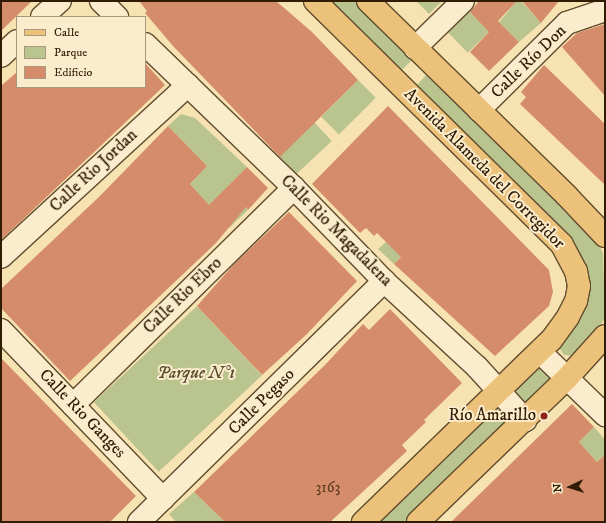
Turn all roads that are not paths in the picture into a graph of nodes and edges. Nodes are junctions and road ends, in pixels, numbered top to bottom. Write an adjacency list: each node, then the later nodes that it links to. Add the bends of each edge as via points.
1 (60, 1): 7 (street)
2 (101, 1): 8 (street)
3 (315, 1): 21 (main road, Avenida Alameda del Corregidor, via 562,245 571,259 579,286 576,301 555,335)
4 (368, 1): 11 (main road)
5 (463, 1): 11 (street)
6 (605, 10): 14 (street, Calle Río Don, via 567,23)
7 (43, 16)
8 (116, 16)
9 (16, 42): 12 (street)
10 (146, 45): 13 (street, Calle Rio Magadalena)
11 (416, 48): 14 (main road)
12 (1, 56)
13 (188, 85): 15 (street, Calle Rio Magadalena); 17 (street, Calle Rio Jordan)
14 (479, 110): 16 (main road)
15 (294, 188): 18 (street, Calle Rio Magadalena); 24 (street, Calle Rio Ebro)
16 (605, 236)
17 (1, 257)
18 (384, 281): 23 (street, Calle Rio Magadalena, via 477,368); 27 (street, Calle Pegaso)
19 (1, 330): 24 (street, Calle Rio Ganges)
20 (601, 345): 22 (main road)
21 (540, 352): 22 (street); 23 (main road, Avenida Alameda del Corregidor)
22 (568, 377): 25 (street); 26 (main road)
23 (497, 392): 26 (street, Calle Rio Magadalena); 29 (main road, Avenida Alameda del Corregidor)
24 (73, 405): 27 (street, Calle Rio Ganges)
25 (605, 415)
26 (525, 420): 30 (main road)
27 (163, 499): 28 (street, Calle Pegaso)
28 (139, 522)
29 (363, 522)
30 (418, 522)

